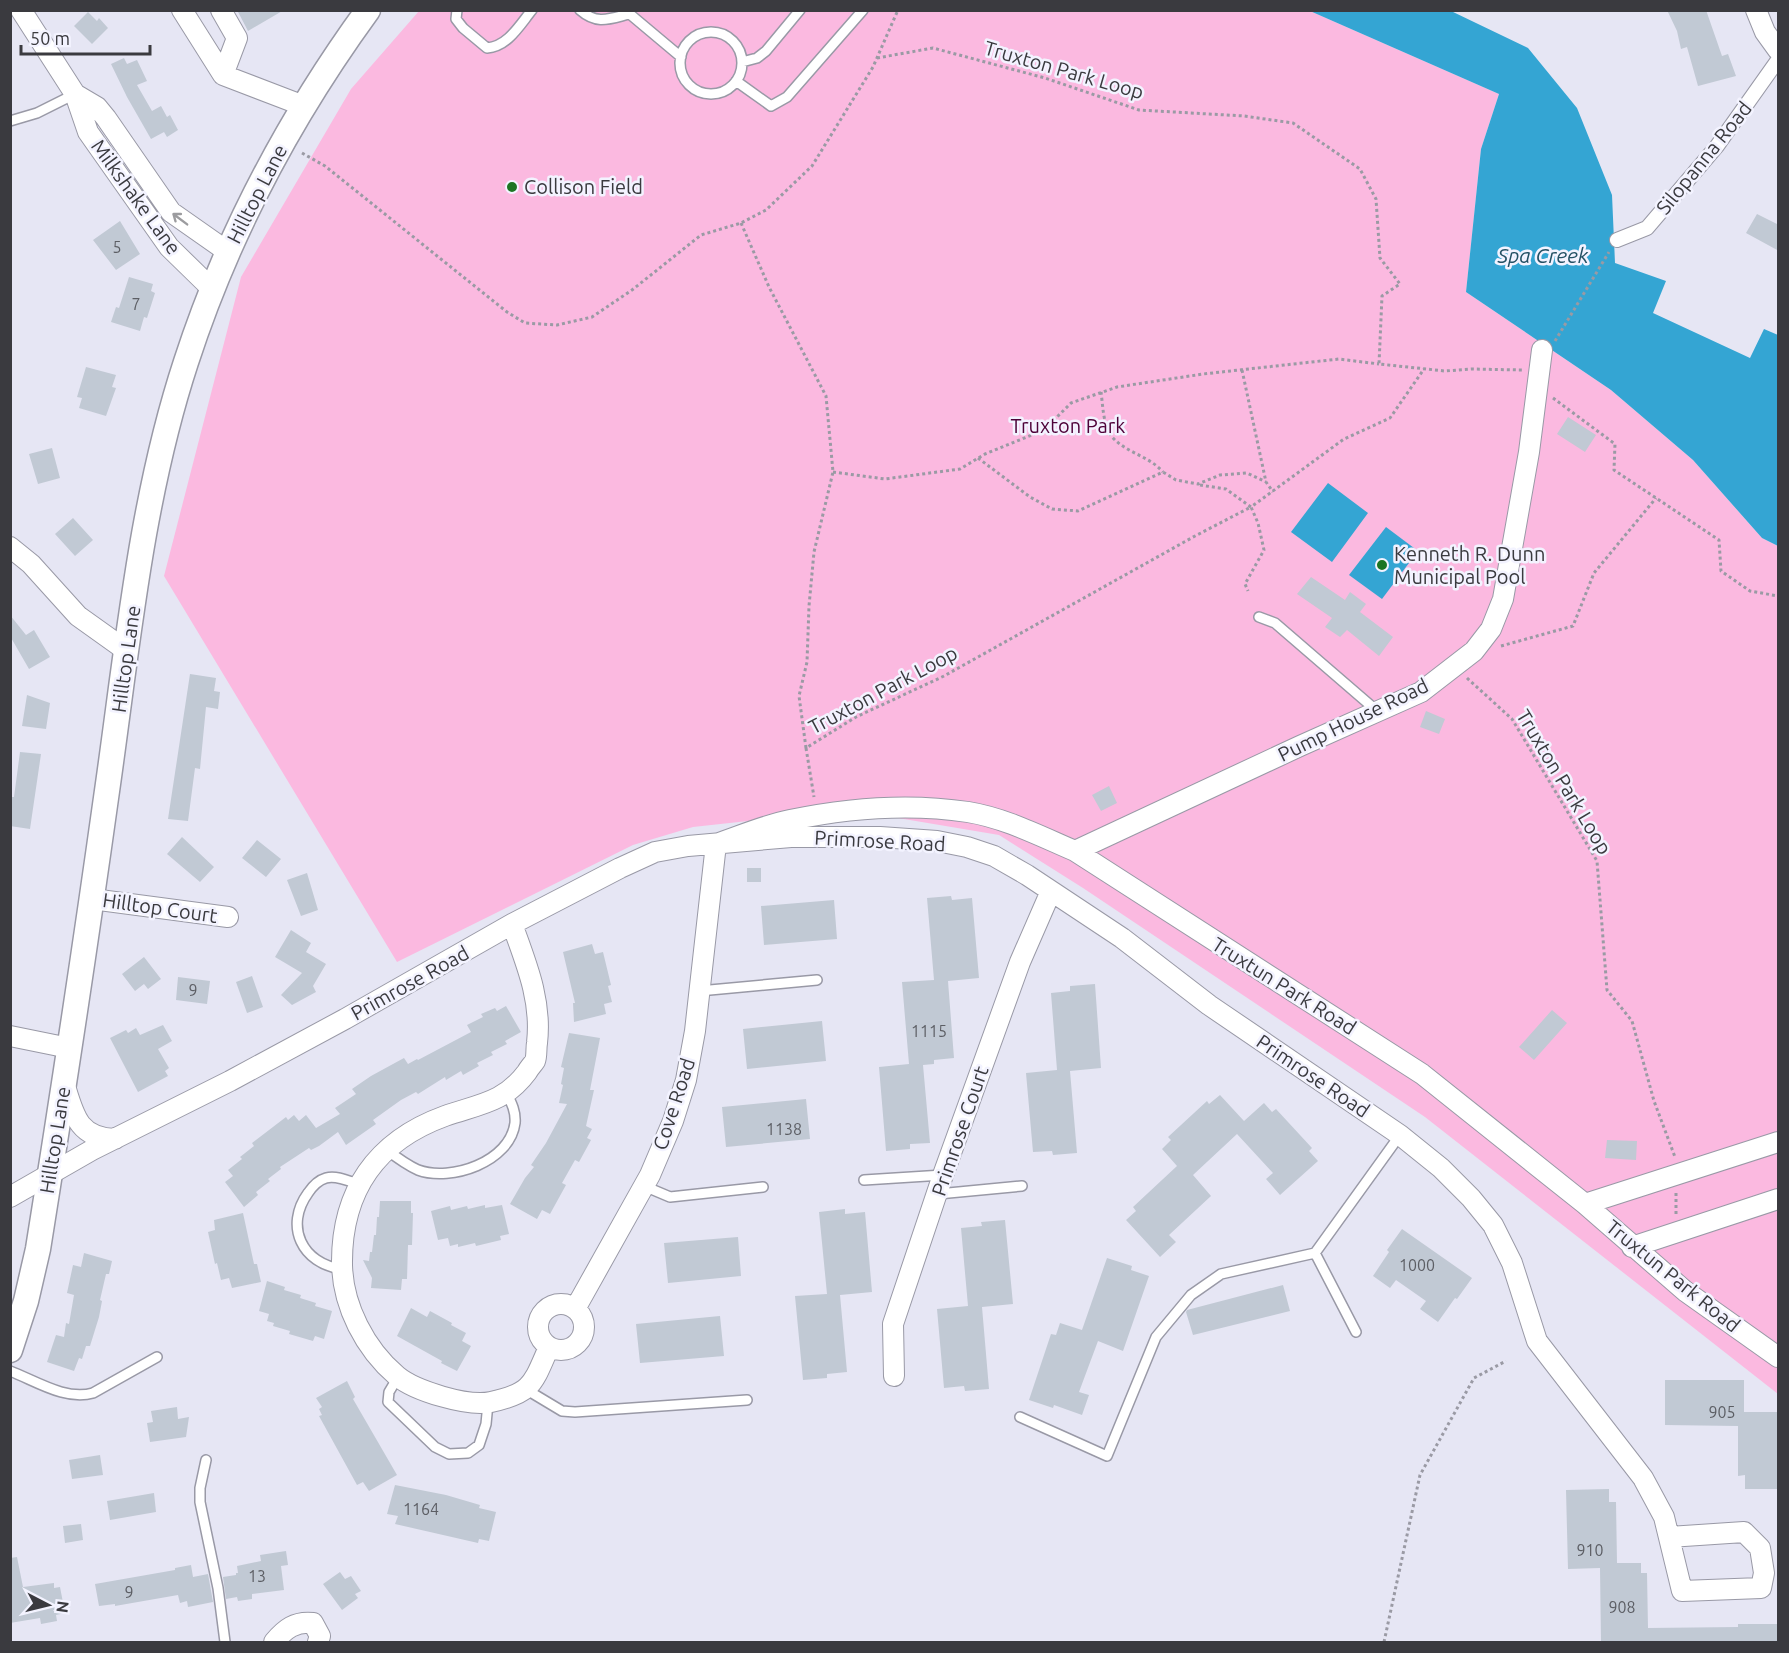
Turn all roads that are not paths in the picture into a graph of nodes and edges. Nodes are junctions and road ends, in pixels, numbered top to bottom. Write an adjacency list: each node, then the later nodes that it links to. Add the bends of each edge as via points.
1 (21, 10): 18 (street, Milkshake Lane)
2 (182, 10): 16 (street)
3 (222, 10): 16 (street, via 237,38)
4 (369, 10): 19 (street, Hilltop Lane)
5 (457, 10): 6 (lane, via 456,19 463,28 487,48 507,40)
6 (532, 10)
7 (580, 10): 11 (lane, via 599,20)
8 (800, 10): 15 (lane, via 766,51)
9 (863, 10): 17 (lane, via 777,104 771,106)
10 (1756, 10): 12 (street, via 1765,32)
11 (627, 12): 13 (lane)
12 (1779, 50)
13 (681, 57): 15 (lane, via 690,40 699,34 718,32 735,43); 17 (lane, via 684,77 699,91 719,92)
14 (1779, 60): 21 (street, Silopanna Road, via 1717,146 1647,228)
15 (742, 62): 17 (lane)
16 (223, 75): 19 (street)
17 (736, 81)
18 (75, 94): 20 (lane); 22 (street, Milkshake Lane, one-way to 18, via 171,212 97,107); 23 (street, Milkshake Lane, via 88,132 170,247)
19 (304, 106): 22 (street, Hilltop Lane, via 267,169)
20 (10, 121)
21 (1617, 240)
22 (228, 252): 23 (street, Hilltop Lane)
23 (213, 290): 27 (street, Hilltop Lane, via 186,363 165,439 146,524)
24 (1540, 359): 28 (street, Pump House Road, via 1529,452 1503,599 1491,629 1474,651 1421,692)
25 (10, 547): 27 (street, via 32,564 78,616)
26 (1259, 617): 28 (lane, via 1275,623)
27 (127, 651): 32 (street, Hilltop Lane)
28 (1377, 711): 30 (street, Pump House Road)
29 (716, 844): 30 (street, Truxtun Park Road, via 789,820 856,809 920,807 994,819); 31 (street, Primrose Road, via 791,837 937,841 994,856); 34 (street, Primrose Road, via 655,852); 36 (street, Cove Road)
30 (1075, 851): 54 (street, Truxtun Park Road, via 1422,1074)
31 (1051, 891): 41 (street, Primrose Road); 48 (street, Primrose Court, via 1020,962)
32 (92, 899): 33 (street, Hilltop Court); 38 (street, Hilltop Lane)
33 (228, 917)
34 (512, 924): 40 (street, via 534,983 539,1025 535,1060 516,1086); 42 (street, Primrose Road, via 345,1019)
35 (817, 980): 36 (lane)
36 (699, 991): 49 (street, Cove Road, via 686,1080 673,1121)
37 (10, 1036): 38 (street)
38 (69, 1048): 39 (street, Hilltop Lane)
39 (63, 1083): 42 (street, via 75,1121 98,1138); 45 (street, Hilltop Lane)
40 (506, 1092): 44 (street, via 489,1103 411,1132); 44 (lane, via 514,1108 511,1136 493,1157 469,1170 419,1170)
41 (1400, 1135): 56 (lane); 72 (street, Primrose Road, via 1441,1168 1493,1225 1512,1263 1537,1341 1643,1479 1664,1517)
42 (115, 1139): 45 (street, Primrose Road)
43 (1779, 1142): 54 (street)
44 (386, 1150): 47 (street)
45 (50, 1176): 52 (street, Primrose Road); 61 (street, Hilltop Lane, via 29,1290)
46 (864, 1180): 48 (lane)
47 (358, 1184): 57 (street, via 345,1224); 57 (lane, via 327,1178 313,1186 297,1217 307,1253 317,1262)
48 (941, 1185): 50 (lane); 65 (street, Primrose Court, via 893,1324)
49 (644, 1186): 51 (lane, via 670,1197); 58 (street, Cove Road)
50 (1022, 1186)
51 (763, 1187)
52 (10, 1197)
53 (1779, 1199): 55 (street)
54 (1585, 1204): 55 (street, Truxtun Park Road)
55 (1632, 1246): 63 (street, Truxtun Park Road, via 1685,1291)
56 (1315, 1253): 59 (lane); 70 (lane, via 1221,1274 1191,1295 1156,1337 1107,1456)
57 (342, 1269): 66 (street, via 345,1292 359,1329)
58 (575, 1309): 60 (street, via 583,1322 582,1336 572,1348); 60 (street, via 563,1304 544,1312 539,1335)
59 (1356, 1332)
60 (549, 1347): 67 (street)
61 (10, 1350)
62 (157, 1356): 64 (lane, via 82,1396)
63 (1779, 1357)
64 (10, 1371)
65 (894, 1376)
66 (398, 1377): 69 (street, via 450,1399); 69 (lane, via 388,1402 435,1447 449,1454 468,1453 478,1444 486,1424)
67 (527, 1390): 68 (lane, via 562,1411 575,1412); 69 (street)
68 (747, 1400)
69 (488, 1403)
70 (1020, 1417)
71 (206, 1460): 73 (lane, via 200,1502)
72 (1668, 1537): 72 (street, Primrose Road, via 1744,1532 1760,1548 1764,1573 1761,1588 1682,1591)
73 (225, 1642)
74 (274, 1642): 75 (street, via 290,1626 302,1622 314,1623 320,1636)
75 (318, 1642)

